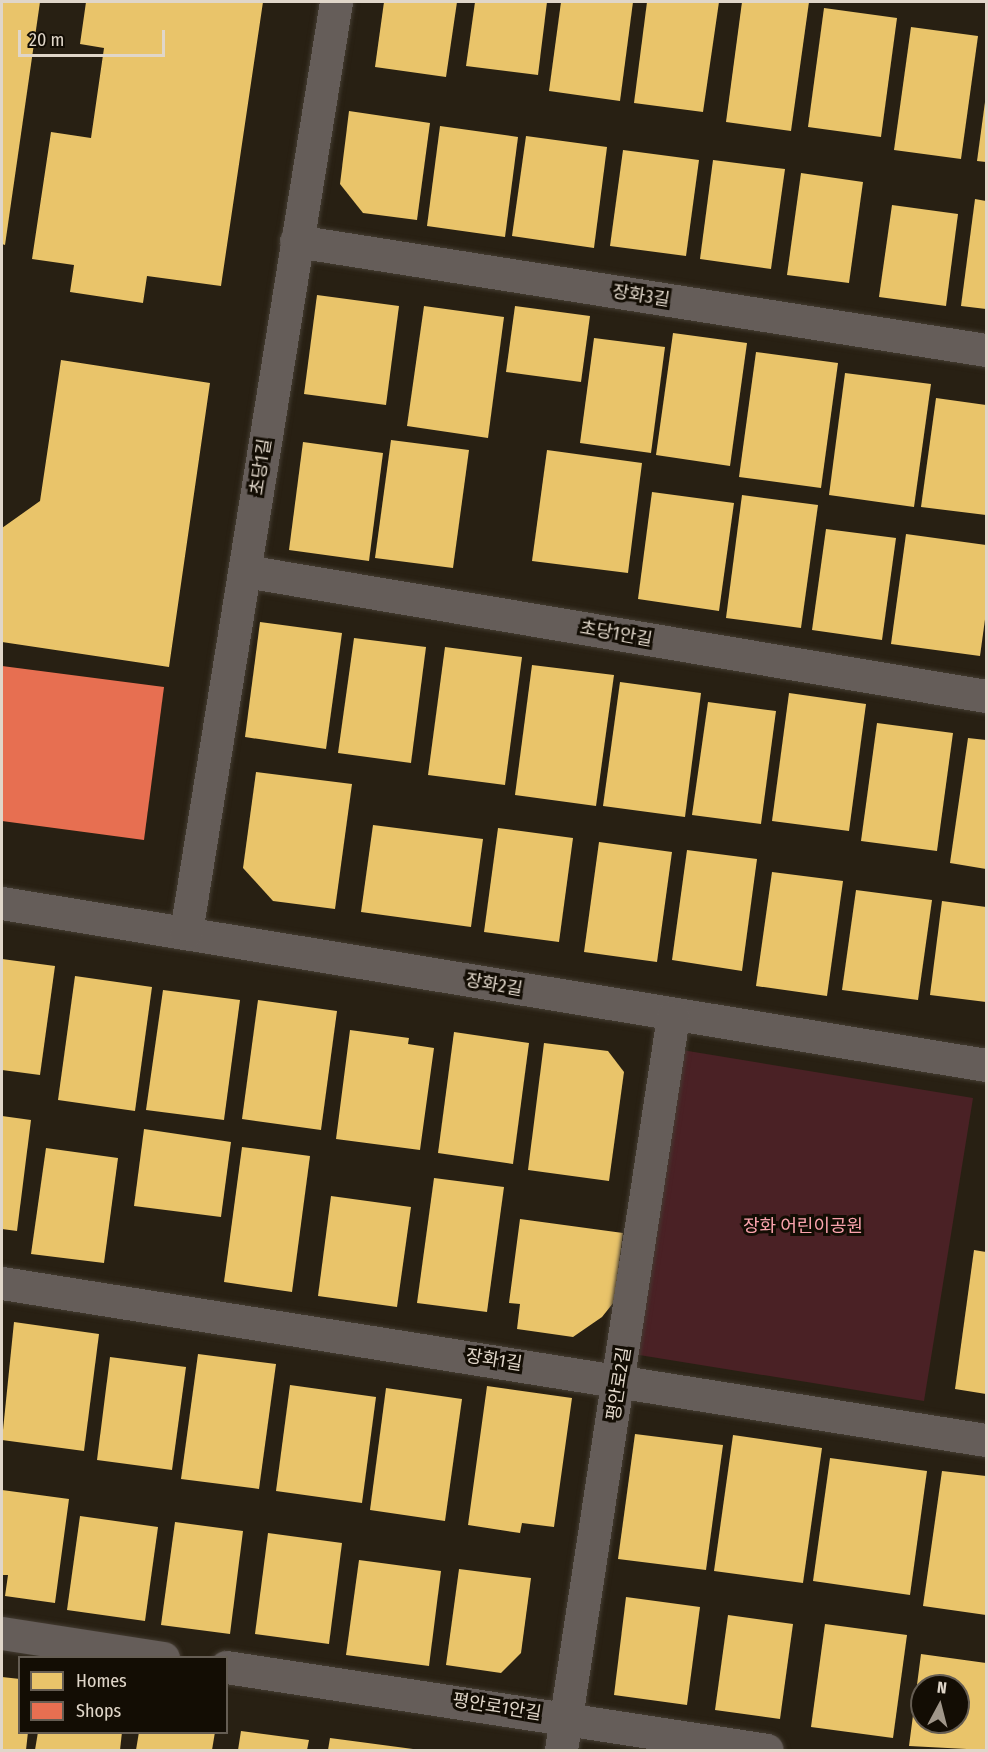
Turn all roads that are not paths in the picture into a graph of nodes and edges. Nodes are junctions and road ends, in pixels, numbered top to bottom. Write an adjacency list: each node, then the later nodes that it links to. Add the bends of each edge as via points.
1 (336, 2): 2 (street, 초당1길)
2 (296, 242): 3 (street, 장화3길); 4 (street, 초당1길)
3 (987, 350)
4 (245, 571): 5 (street, 초당1안길); 7 (street, 초당1길)
5 (987, 696)
6 (2, 903): 7 (street, 장화2길)
7 (186, 932): 8 (street, 장화2길)
8 (674, 1016): 9 (street, 장화2길); 11 (street, 평안로2길)
9 (987, 1065)
10 (2, 1283): 11 (street, 장화1길)
11 (620, 1380): 12 (street, 장화1길); 16 (street, 평안로2길)
12 (987, 1440)
13 (2, 1633): 14 (street)
14 (150, 1656)
15 (228, 1667): 16 (street, 평안로1안길)
16 (566, 1718): 17 (street, 평안로2길); 18 (street, 평안로1안길)
17 (561, 1750)
18 (767, 1750)

